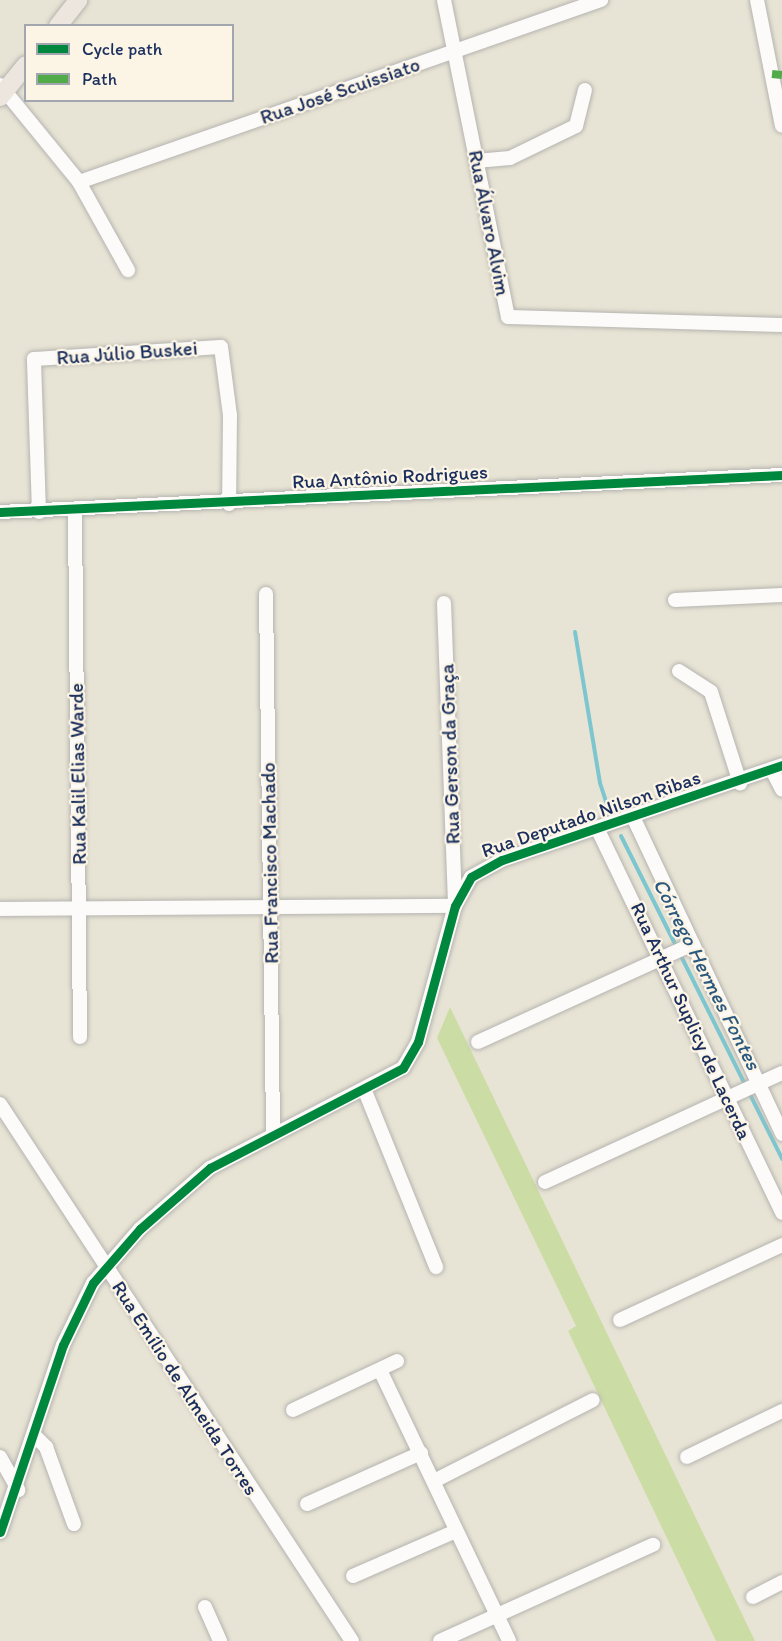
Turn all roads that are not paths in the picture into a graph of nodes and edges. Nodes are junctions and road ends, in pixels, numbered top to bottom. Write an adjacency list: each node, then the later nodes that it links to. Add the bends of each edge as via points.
1 (78, 0): 5 (main road)
2 (444, 0): 6 (street, Rua Álvaro Alvim)
3 (601, 0): 6 (street, Rua José Scuissiato)
4 (757, 0): 8 (street)
5 (60, 24)
6 (454, 51): 12 (street, Rua Álvaro Alvim); 13 (street, Rua José Scuissiato)
7 (24, 67): 10 (main road)
8 (777, 74): 11 (street)
9 (585, 90): 12 (street, via 576,126 510,158)
10 (1, 91): 13 (street)
11 (782, 126)
12 (476, 161): 15 (street, Rua Álvaro Alvim, via 508,317)
13 (79, 182): 14 (street)
14 (128, 270)
15 (782, 325)
16 (782, 475): 17 (street, Rua Antônio Rodrigues)
17 (229, 504): 18 (street, Rua Antônio Rodrigues); 20 (street, Rua Júlio Buskei, via 230,415 221,347 34,359)
18 (75, 511): 20 (street, Rua Antônio Rodrigues); 34 (street, Rua Kalil Elias Warde)
19 (0, 512): 20 (street, Rua Antônio Rodrigues)
20 (39, 512)
21 (266, 594): 32 (street, Rua Francisco Machado)
22 (782, 595): 23 (street)
23 (675, 600)
24 (444, 603): 31 (street, Rua Gerson da Graça)
25 (679, 671): 27 (street, via 711,692)
26 (777, 768): 27 (street, Rua Deputado Nilson Ribas); 28 (street)
27 (740, 783): 29 (street, Rua Deputado Nilson Ribas)
28 (782, 790)
29 (633, 819): 30 (street, Rua Deputado Nilson Ribas); 35 (street)
30 (598, 830): 31 (street, Rua Deputado Nilson Ribas, via 489,865 471,877); 36 (street, Rua Arthur Suplicy de Lacerda)
31 (455, 906): 32 (street); 41 (street, Rua Deputado Nilson Ribas, via 413,1056 390,1077)
32 (270, 907): 34 (street); 44 (street, Rua Francisco Machado)
33 (0, 909): 34 (street)
34 (79, 909): 37 (street, Rua Kalil Elias Warde)
35 (693, 944): 36 (street); 40 (street)
36 (661, 961): 38 (street); 42 (street, Rua Arthur Suplicy de Lacerda)
37 (80, 1037)
38 (478, 1042)
39 (782, 1073): 40 (street)
40 (758, 1085): 42 (street); 45 (street)
41 (365, 1091): 44 (street, Rua Deputado Nilson Ribas); 50 (street)
42 (728, 1101): 46 (street); 47 (street, Rua Arthur Suplicy de Lacerda)
43 (0, 1104): 49 (street, Rua Emílio de Almeida Torres)
44 (273, 1132): 49 (street, Rua Deputado Nilson Ribas, via 194,1180)
45 (782, 1134)
46 (545, 1182)
47 (782, 1213)
48 (782, 1245): 51 (street)
49 (104, 1267): 57 (street, Rua Deputado Nilson Ribas, via 71,1325); 74 (street, Rua Emílio de Almeida Torres)
50 (436, 1267)
51 (620, 1320)
52 (397, 1360): 53 (street)
53 (380, 1370): 55 (street); 58 (street)
54 (593, 1400): 61 (street)
55 (293, 1410)
56 (782, 1411): 60 (street)
57 (35, 1436): 62 (street, Rua Deputado Nilson Ribas); 64 (street, via 46,1447)
58 (421, 1453): 61 (street); 63 (street)
59 (0, 1456): 62 (street)
60 (687, 1457)
61 (434, 1481): 65 (street)
62 (18, 1490): 66 (street, Rua Deputado Nilson Ribas)
63 (308, 1504)
64 (74, 1524)
65 (456, 1531): 68 (street); 72 (street)
66 (0, 1532)
67 (653, 1545): 72 (street)
68 (353, 1576)
69 (782, 1582): 70 (street)
70 (753, 1597)
71 (206, 1607): 73 (street)
72 (496, 1614): 75 (street); 76 (street)
73 (220, 1641)
74 (352, 1641)
75 (440, 1641)
76 (509, 1641)

